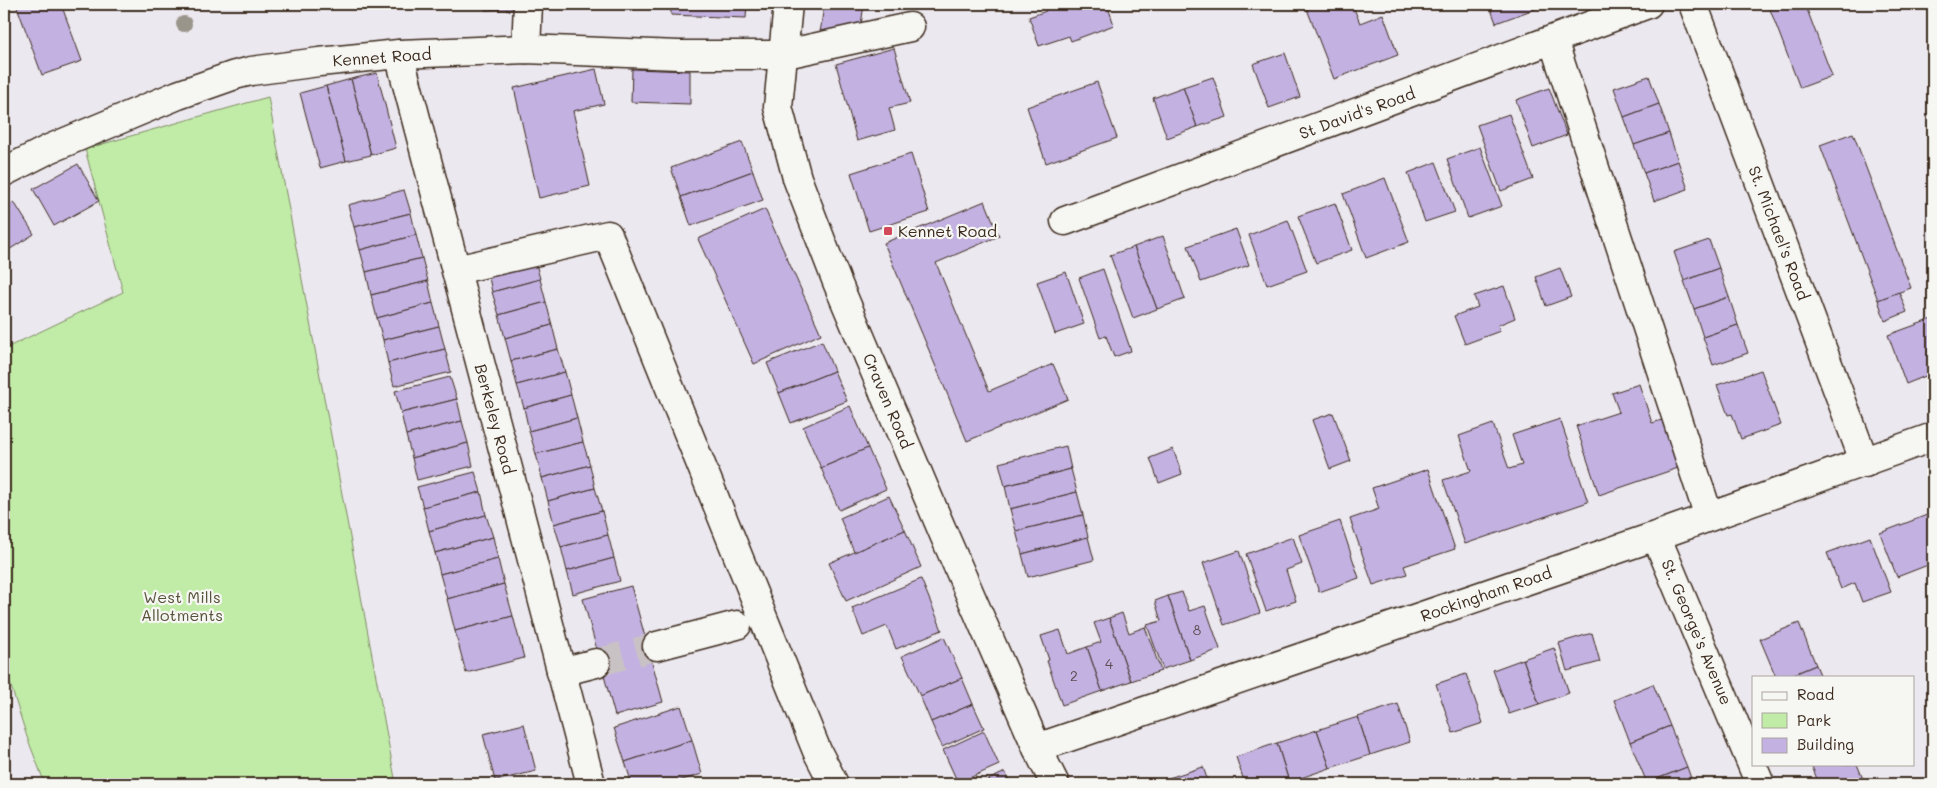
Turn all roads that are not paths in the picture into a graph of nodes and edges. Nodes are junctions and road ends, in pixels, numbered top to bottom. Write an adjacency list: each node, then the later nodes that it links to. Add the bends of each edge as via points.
1 (528, 4): 7 (street)
2 (788, 4): 9 (street, Craven Road)
3 (1648, 4): 6 (street, St David's Road)
4 (1693, 4): 14 (street, St. Michael's Road)
5 (910, 27): 9 (street, Kennet Road)
6 (1553, 40): 11 (street, St David's Road); 15 (street)
7 (526, 49): 8 (street, Kennet Road); 9 (street, Kennet Road)
8 (400, 54): 10 (street, Kennet Road, via 235,75 100,127); 12 (street, Berkeley Road)
9 (781, 55): 21 (street, Craven Road, via 778,106 798,178 838,282)
10 (4, 172)
11 (1066, 223)
12 (456, 270): 20 (street, Berkeley Road); 25 (street, via 608,235 817,751)
13 (1933, 437): 14 (street, Rockingham Road)
14 (1864, 463): 15 (street, Rockingham Road)
15 (1709, 517): 16 (street, Rockingham Road)
16 (1656, 536): 21 (street, Rockingham Road); 22 (street, St. George's Avenue)
17 (736, 625): 18 (street)
18 (657, 646)
19 (596, 663): 20 (street)
20 (561, 672): 24 (street, Berkeley Road)
21 (1037, 748): 26 (street, Craven Road)
22 (1752, 765)
23 (1752, 766): 27 (street, St. George's Avenue)
24 (591, 784)
25 (834, 784)
26 (1055, 784)
27 (1760, 784)

